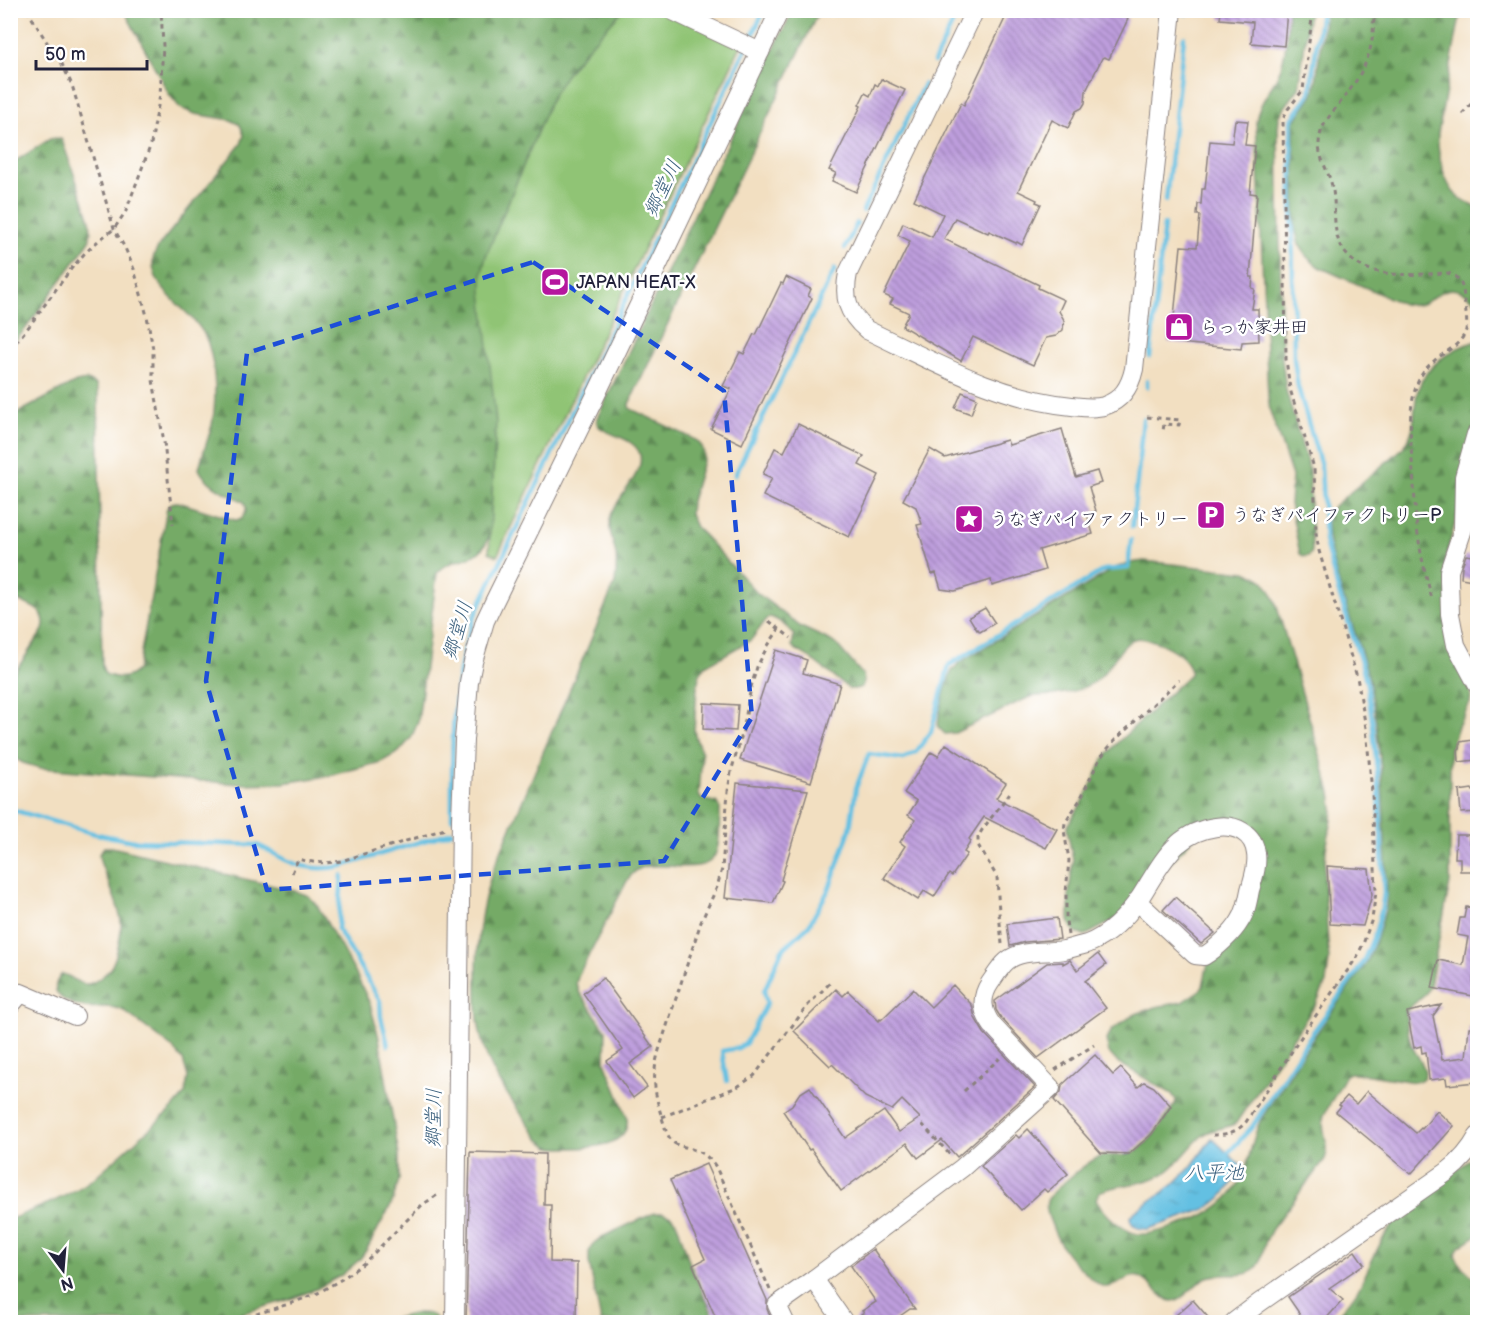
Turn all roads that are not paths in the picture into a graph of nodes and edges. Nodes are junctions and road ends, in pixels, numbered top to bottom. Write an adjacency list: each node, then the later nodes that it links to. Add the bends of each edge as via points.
1 (780, 10): 5 (street)
2 (975, 10): 3 (street, via 848,273 846,298 857,321 867,330 976,382 1031,399 1088,408 1102,407 1125,393 1134,369)
3 (1172, 10)
4 (673, 11): 5 (street)
5 (751, 48): 13 (street, via 593,401 485,621 473,662 461,819)
6 (1478, 433): 7 (street, via 1464,477 1463,529 1449,571 1450,614 1456,645)
7 (1478, 686)
8 (1137, 901): 8 (street, via 1170,853 1198,831 1231,826 1254,844 1256,865 1246,910 1236,928 1204,956 1195,955); 12 (street, via 1109,932 1088,943 1017,955 1001,967 984,996 986,1017 1051,1088 962,1168)
9 (10, 1006): 10 (street, via 21,993)
10 (75, 1016)
11 (1478, 1136): 16 (street, via 1447,1172)
12 (814, 1279): 14 (street, via 777,1305); 15 (street)
13 (455, 1323)
14 (785, 1323)
15 (844, 1323)
16 (1234, 1323)

